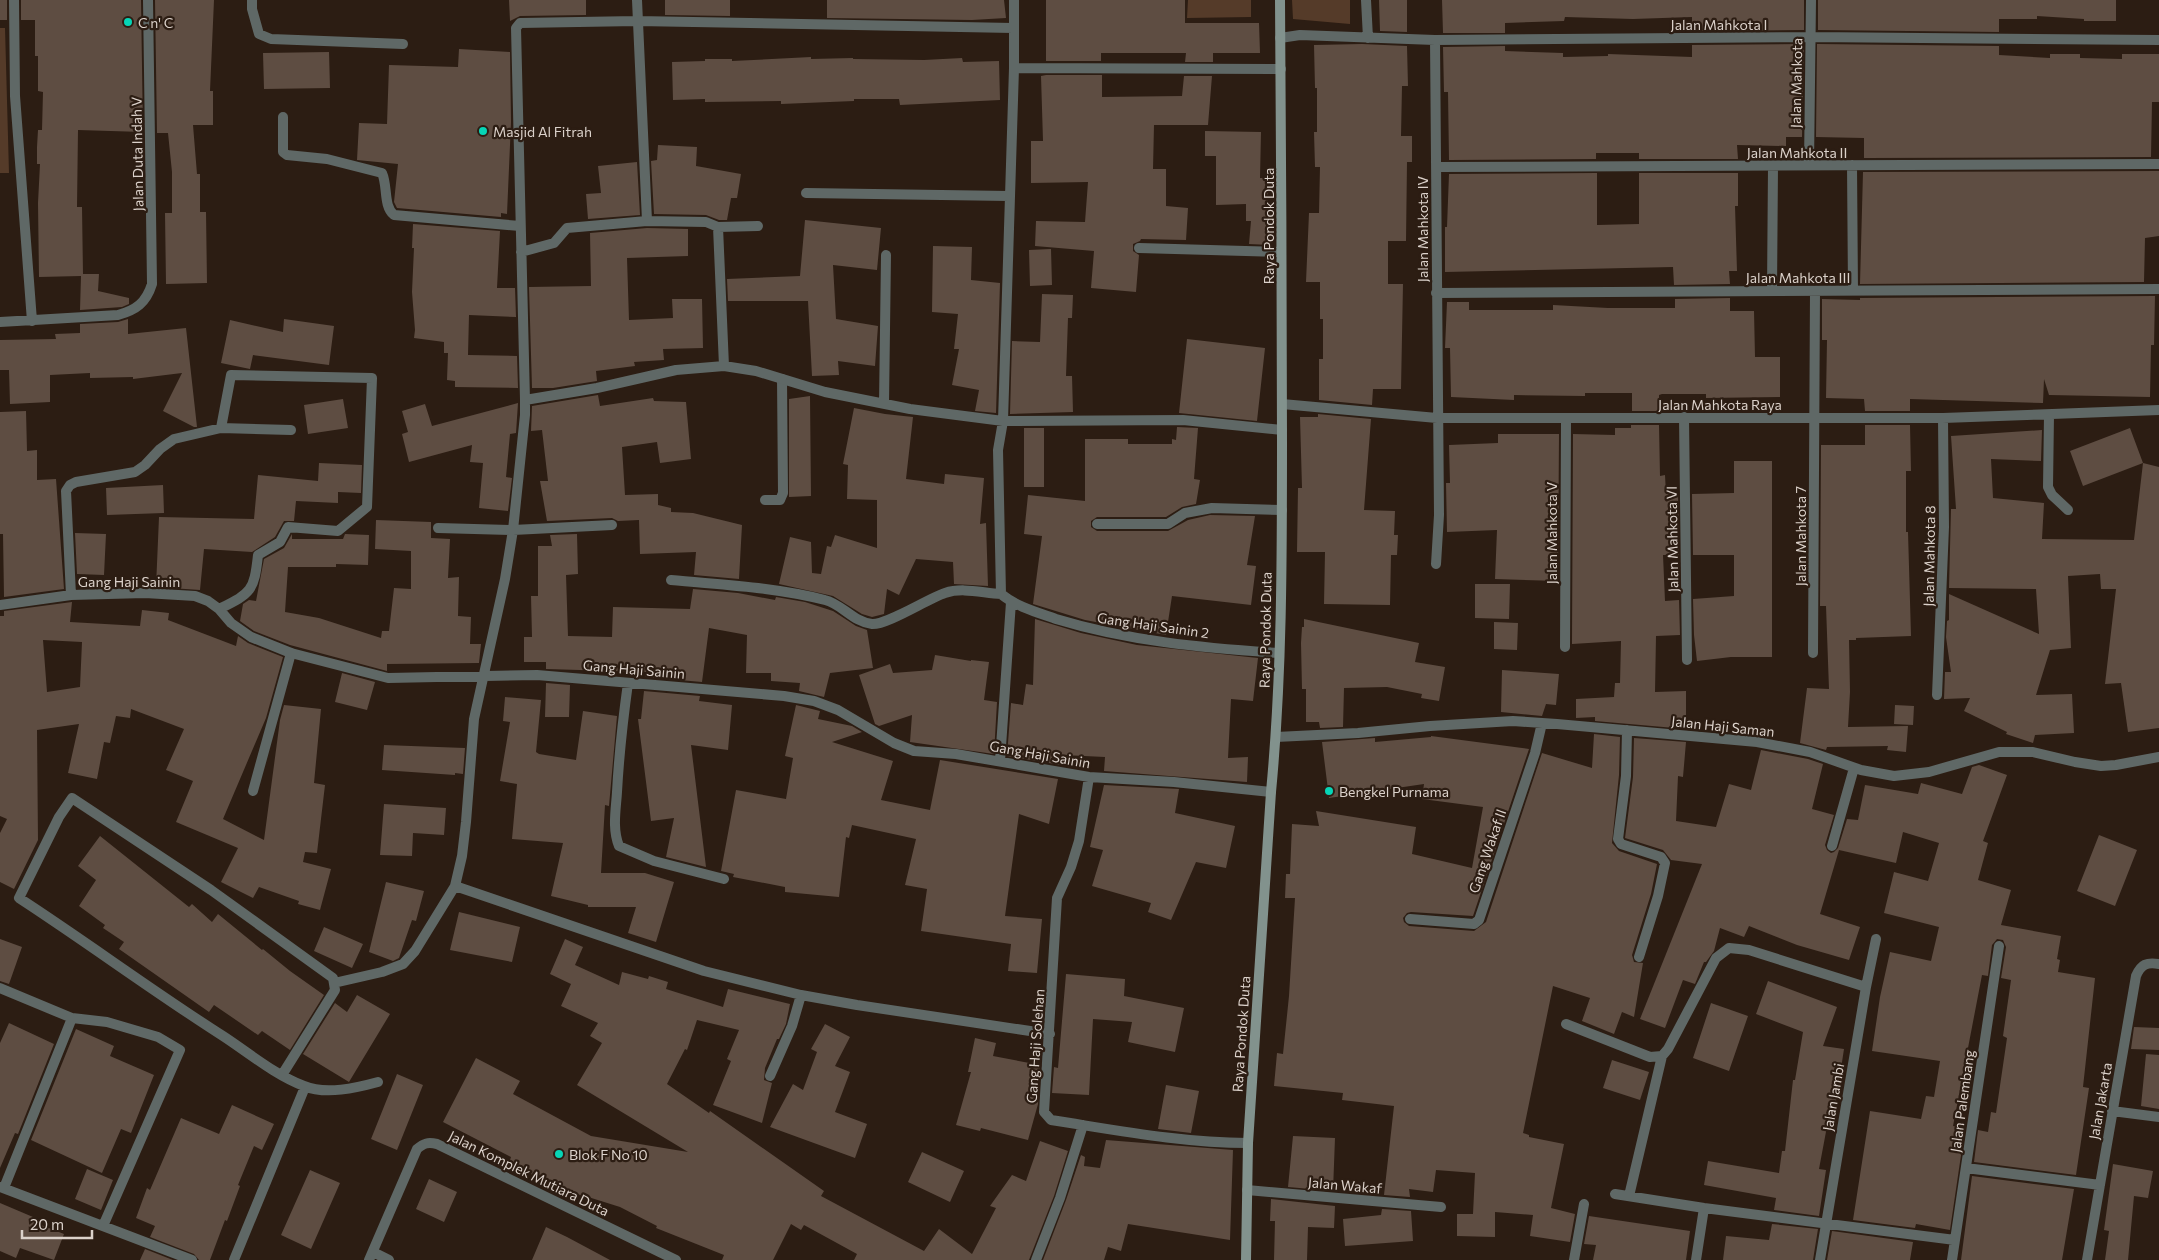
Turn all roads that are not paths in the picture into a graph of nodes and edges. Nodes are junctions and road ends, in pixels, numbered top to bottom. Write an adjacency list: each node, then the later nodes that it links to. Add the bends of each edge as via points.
1 (14, 0): 40 (street, via 15,96)
2 (148, 0): 40 (street, Jalan Duta Indah V, via 152,284 149,296 132,311 118,315)
3 (252, 0): 16 (street, via 259,34 271,39)
4 (637, 0): 9 (street)
5 (1014, 0): 10 (street)
6 (1280, 0): 12 (main road, Raya Pondok Duta)
7 (1366, 0): 13 (street)
8 (1811, 0): 11 (street, Jalan Mahkota)
9 (637, 21): 10 (street); 27 (street); 28 (street, via 520,23 516,28)
10 (1013, 28): 17 (street)
11 (1811, 37): 14 (street, Jalan Mahkota I); 15 (street, Jalan Mahkota I); 21 (street, Jalan Mahkota)
12 (1280, 38): 13 (street, Jalan Mahkota I, via 1300,35); 18 (main road, Raya Pondok Duta)
13 (1368, 38): 14 (street, Jalan Mahkota I)
14 (1435, 40): 24 (street, Jalan Mahkota IV)
15 (2159, 40)
16 (403, 44)
17 (1014, 68): 18 (street); 26 (street)
18 (1281, 69): 33 (main road, Raya Pondok Duta)
19 (283, 117): 28 (street, via 283,152 382,173 388,207 394,215)
20 (2159, 164): 22 (street, Jalan Mahkota II)
21 (1809, 165): 22 (street, Jalan Mahkota II); 23 (street, Jalan Mahkota II)
22 (1852, 165): 38 (street)
23 (1773, 166): 24 (street, Jalan Mahkota II); 36 (street)
24 (1436, 167): 39 (street, Jalan Mahkota IV)
25 (806, 193): 26 (street)
26 (1009, 196): 54 (street)
27 (647, 221): 30 (street, via 706,222); 32 (street, via 567,228 554,243)
28 (520, 226): 32 (street)
29 (758, 226): 30 (street)
30 (718, 227): 42 (street)
31 (1139, 248): 33 (street)
32 (521, 252): 44 (street)
33 (1281, 252): 46 (main road, Raya Pondok Duta)
34 (886, 254): 45 (street)
35 (2159, 289): 38 (street, Jalan Mahkota III)
36 (1772, 291): 37 (street, Jalan Mahkota III); 39 (street, Jalan Mahkota III)
37 (1815, 291): 38 (street, Jalan Mahkota III); 53 (street, Jalan Mahkota 7)
38 (1853, 291)
39 (1436, 293): 50 (street, Jalan Mahkota IV)
40 (32, 321): 41 (street)
41 (0, 322)
42 (724, 366): 43 (street); 44 (street, via 676,370)
43 (782, 379): 45 (street); 58 (street, via 783,493 780,500)
44 (524, 400): 64 (street)
45 (884, 404): 54 (street)
46 (1282, 404): 50 (street, Jalan Mahkota Raya); 57 (main road, Raya Pondok Duta)
47 (2159, 410): 48 (street, Jalan Mahkota Raya)
48 (2049, 416): 51 (street, Jalan Mahkota Raya); 60 (street, via 2048,487)
49 (1684, 417): 52 (street, Jalan Mahkota Raya); 53 (street, Jalan Mahkota Raya); 76 (street, Jalan Mahkota VI)
50 (1437, 418): 52 (street, Jalan Mahkota Raya); 65 (street, Jalan Mahkota IV, via 1439,515)
51 (1943, 418): 53 (street, Jalan Mahkota Raya); 79 (street, Jalan Mahkota 8, via 1944,527)
52 (1566, 419): 72 (street, Jalan Mahkota V)
53 (1815, 419): 75 (street, Jalan Mahkota 7)
54 (1003, 421): 57 (street, via 1184,420); 67 (street, via 998,450)
55 (221, 428): 56 (street); 68 (street, via 174,439 135,472 70,485 66,491); 71 (street, via 231,375 372,378 367,507 338,531 288,527 280,542 258,555 256,580 246,596)
56 (291, 430)
57 (1282, 430): 59 (main road, Raya Pondok Duta)
58 (766, 500)
59 (1282, 510): 61 (street, via 1212,508 1185,513 1168,524); 74 (main road, Raya Pondok Duta)
60 (2068, 510)
61 (1097, 524)
62 (612, 525): 64 (street)
63 (438, 528): 64 (street)
64 (513, 530): 77 (street, via 494,634)
65 (1436, 564)
66 (671, 580): 67 (street, via 766,588 822,599 854,618 873,624 886,622 945,593 961,590)
67 (1001, 594): 69 (street, Gang Haji Sainin 2)
68 (71, 595): 70 (street, Gang Haji Sainin); 71 (street, Gang Haji Sainin, via 145,593 195,596)
69 (1011, 602): 74 (street, Gang Haji Sainin 2, via 1091,630 1129,638); 84 (street)
70 (0, 605)
71 (219, 609): 73 (street, Gang Haji Sainin, via 231,623 251,637)
72 (1565, 646)
73 (290, 653): 77 (street, Gang Haji Sainin, via 388,678); 87 (street)
74 (1279, 653): 82 (main road, Raya Pondok Duta)
75 (1813, 653)
76 (1687, 660)
77 (482, 676): 78 (street, Gang Haji Sainin); 91 (street, via 474,719 471,782 462,856)
78 (628, 682): 84 (street, Gang Haji Sainin, via 814,700 838,710 894,744 914,751); 90 (street, via 615,838 619,846 654,861)
79 (1937, 695)
80 (1542, 723): 81 (street, Jalan Haji Saman); 82 (street, Jalan Haji Saman, via 1430,726); 92 (street, Gang Wakaf II, via 1479,920 1472,924)
81 (1627, 730): 85 (street, Jalan Haji Saman, via 1787,747); 95 (street, via 1626,776 1618,839 1620,844 1661,857 1665,863)
82 (1276, 737): 88 (main road, Raya Pondok Duta)
83 (2159, 757): 85 (street, Jalan Haji Saman, via 2100,766 2033,752 1999,752 1907,775 1878,774)
84 (1000, 762): 86 (street, Gang Haji Sainin)
85 (1854, 768): 89 (street)
86 (1088, 777): 88 (street, Gang Haji Sainin); 103 (street, Gang Haji Solehan, via 1072,867 1057,898)
87 (252, 791)
88 (1271, 792): 112 (main road, Raya Pondok Duta)
89 (1832, 846)
90 (724, 879)
91 (455, 886): 97 (street, via 415,951 403,964); 100 (street, via 704,971)
92 (1410, 919)
93 (1876, 939): 98 (street, Jalan Jambi)
94 (1999, 946): 113 (street, Jalan Palembang)
95 (1639, 956)
96 (2159, 964): 109 (street, Jalan Jakarta, via 2145,963 2136,976)
97 (334, 984): 105 (street, via 335,990); 105 (street, via 333,978 211,890 72,798 59,817 19,898)
98 (1866, 987): 104 (street, via 1750,950 1730,948 1716,958); 122 (street, Jalan Jambi)
99 (0, 988): 101 (street)
100 (801, 995): 103 (street); 106 (street, via 792,1026)
101 (72, 1018): 115 (street); 123 (street, via 107,1022 158,1037 180,1050)
102 (1566, 1024): 104 (street, via 1650,1057)
103 (1050, 1034): 111 (street, Gang Haji Solehan, via 1044,1112 1051,1120)
104 (1662, 1056): 118 (street)
105 (282, 1075): 108 (street)
106 (770, 1076)
107 (378, 1082): 108 (street, via 351,1089)
108 (305, 1087): 127 (street)
109 (2112, 1111): 110 (street); 114 (street, Jalan Jakarta)
110 (2159, 1117)
111 (1082, 1124): 112 (street, Gang Haji Solehan, via 1152,1137); 130 (street, via 1060,1198)
112 (1248, 1144): 116 (main road, Raya Pondok Duta)
113 (1966, 1168): 114 (street); 124 (street, Jalan Palembang)
114 (2100, 1185): 136 (street, Jalan Jakarta)
115 (2, 1188): 123 (street)
116 (1247, 1190): 120 (street, Jalan Wakaf); 131 (main road, Raya Pondok Duta)
117 (1615, 1194): 118 (street)
118 (1629, 1196): 121 (street)
119 (1584, 1204): 132 (street)
120 (1441, 1207)
121 (1704, 1208): 122 (street); 133 (street)
122 (1825, 1224): 124 (street); 134 (street, Jalan Jambi)
123 (103, 1226): 126 (street)
124 (1955, 1240): 135 (street, Jalan Palembang)
125 (371, 1256): 128 (street, Jalan Komplek Mutiara Duta); 129 (street, Jalan Komplek Mutiara Duta, via 417,1149 429,1142)
126 (192, 1260)
127 (234, 1260)
128 (389, 1260)
129 (676, 1260)
130 (1036, 1260)
131 (1246, 1260)
132 (1574, 1260)
133 (1696, 1260)
134 (1820, 1260)
135 (1952, 1260)
136 (2087, 1260)

